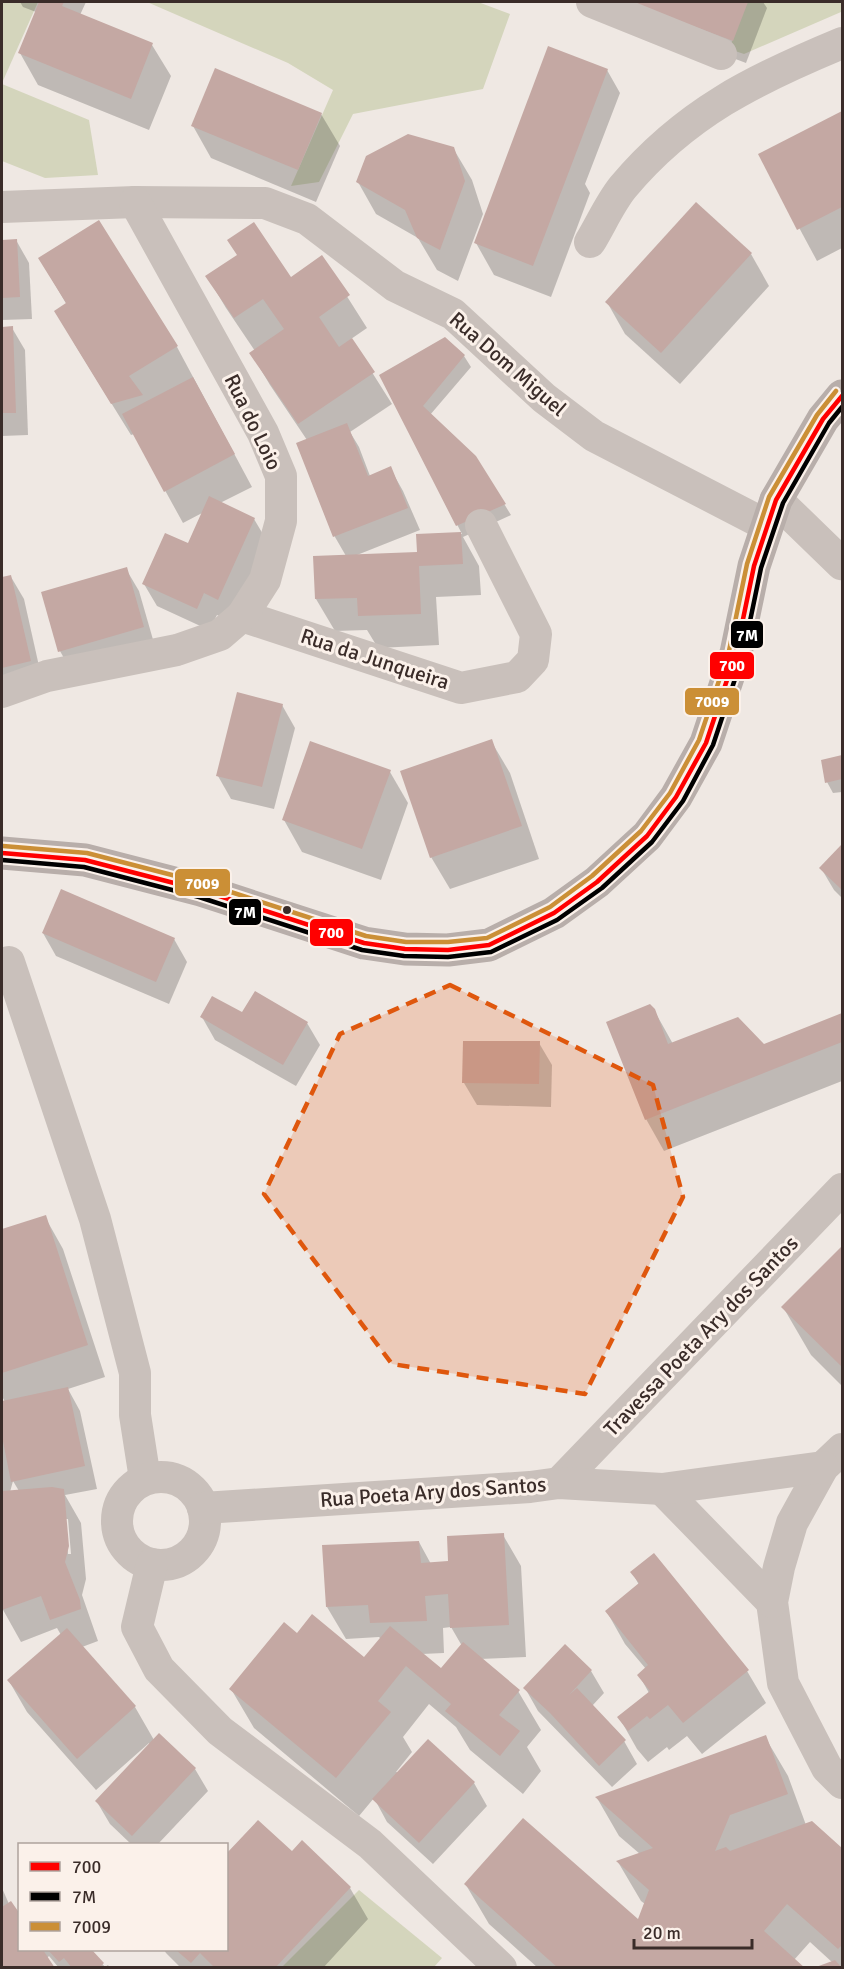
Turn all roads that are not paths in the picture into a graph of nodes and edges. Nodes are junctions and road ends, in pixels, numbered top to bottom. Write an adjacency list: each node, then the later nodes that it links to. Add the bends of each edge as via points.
1 (592, 2): 3 (street)
2 (843, 43): 6 (street, via 777,70 713,105 667,140 621,189)
3 (721, 54)
4 (135, 202): 5 (street, Rua Dom Miguel); 8 (street, Rua Dom Miguel, via 265,203 307,219 395,286 453,314 544,398 594,436); 11 (street, Rua do Loio, via 264,433 281,476 281,521 265,580)
5 (2, 207)
6 (590, 242)
7 (843, 396): 8 (main road, via 822,419)
8 (771, 513): 10 (street); 13 (main road, via 754,566 736,653 706,743 676,797 647,836 597,882 554,913 489,945 438,950 364,943 201,890 85,860)
9 (481, 525): 11 (street, Rua da Junqueira, via 536,633 533,660 517,677 461,688)
10 (843, 564)
11 (242, 616): 12 (street, Rua do Loio, via 220,635 177,650 47,676)
12 (2, 692)
13 (2, 853)
14 (9, 962): 17 (street, via 95,1219 135,1373 135,1415)
15 (843, 1189): 18 (street, Travessa Poeta Ary dos Santos)
16 (833, 1458): 19 (street, Rua Poeta Ary dos Santos); 22 (street, via 792,1523)
17 (145, 1479): 20 (street, via 159,1476 187,1485); 21 (street, via 124,1497 117,1524 128,1550)
18 (559, 1483): 19 (street, Rua Poeta Ary dos Santos); 20 (street, Rua Poeta Ary dos Santos)
19 (662, 1488): 22 (street)
20 (203, 1508): 21 (street, via 202,1538 194,1551 182,1560)
21 (152, 1564): 24 (street, via 137,1627 159,1669 220,1731 370,1844)
22 (772, 1602): 23 (street, via 783,1683 827,1768)
23 (843, 1783)
24 (501, 1968)

